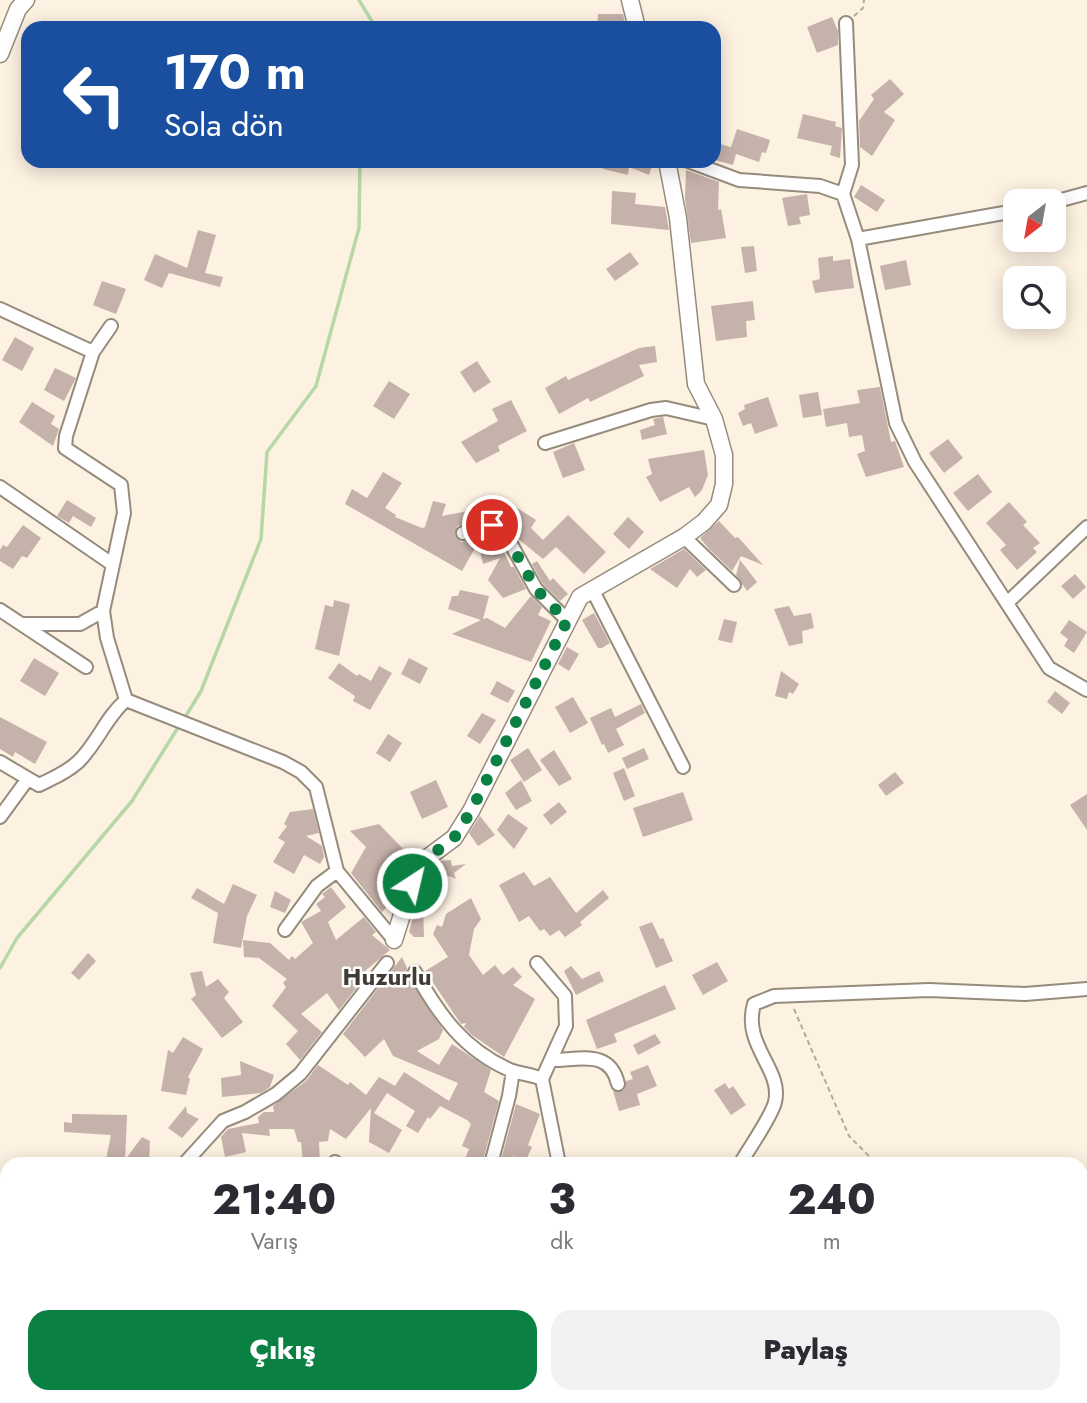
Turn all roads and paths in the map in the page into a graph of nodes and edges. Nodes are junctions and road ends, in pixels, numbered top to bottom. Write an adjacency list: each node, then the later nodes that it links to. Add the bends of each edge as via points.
1 (26, 0): 6 (street)
2 (630, 0): 4 (street)
3 (864, 0): 5 (path, via 863,8)
4 (635, 21)
5 (846, 23): 9 (street, via 852,165)
6 (0, 54)
7 (668, 168): 17 (street, via 696,384)
8 (707, 168): 9 (street, via 739,180 820,186)
9 (843, 194): 13 (street)
10 (1087, 194): 11 (street)
11 (1066, 199)
12 (1003, 213): 13 (street)
13 (858, 239): 26 (street, via 896,423 915,462)
14 (0, 309): 16 (street)
15 (111, 326): 16 (street)
16 (93, 352): 23 (street, via 65,448 121,485 124,513)
17 (714, 419): 18 (street, via 666,408 651,410); 22 (street, via 724,455 722,494 704,522)
18 (545, 443)
19 (0, 487): 23 (street)
20 (1087, 527): 26 (street)
21 (463, 533): 29 (street, via 492,525 503,530 536,589)
22 (684, 537): 24 (street); 25 (street)
23 (112, 564): 28 (street)
24 (734, 585)
25 (592, 589): 29 (street, via 580,597); 35 (street)
26 (1008, 602): 32 (street, via 1049,668)
27 (0, 610): 30 (street)
28 (103, 611): 30 (street, via 80,624); 33 (street)
29 (567, 621): 40 (street, via 471,811 454,838 427,858 412,883)
30 (21, 624): 31 (street)
31 (86, 667)
32 (1087, 690)
33 (126, 700): 36 (street, via 79,761 62,775 39,785); 38 (street, via 301,772 316,787)
34 (0, 762): 36 (street)
35 (682, 767)
36 (27, 780): 37 (street)
37 (0, 817)
38 (337, 871): 39 (street, via 317,886); 40 (street)
39 (285, 930)
40 (394, 940)
41 (387, 963): 50 (street, via 300,1074 276,1094 223,1121)
42 (537, 963): 46 (street, via 565,996 566,1026)
43 (415, 972): 47 (street, via 472,1050)
44 (1087, 989): 45 (street, via 1025,994 929,990)
45 (788, 996): 53 (street, via 754,1004 750,1019 755,1042 773,1077 775,1102); 54 (path, via 849,1136)
46 (551, 1060): 48 (street); 49 (street, via 606,1061)
47 (513, 1071): 48 (street); 51 (street)
48 (542, 1079): 52 (street)
49 (618, 1084)
50 (190, 1157)
51 (493, 1157)
52 (558, 1157)
53 (744, 1157)
54 (870, 1157)

